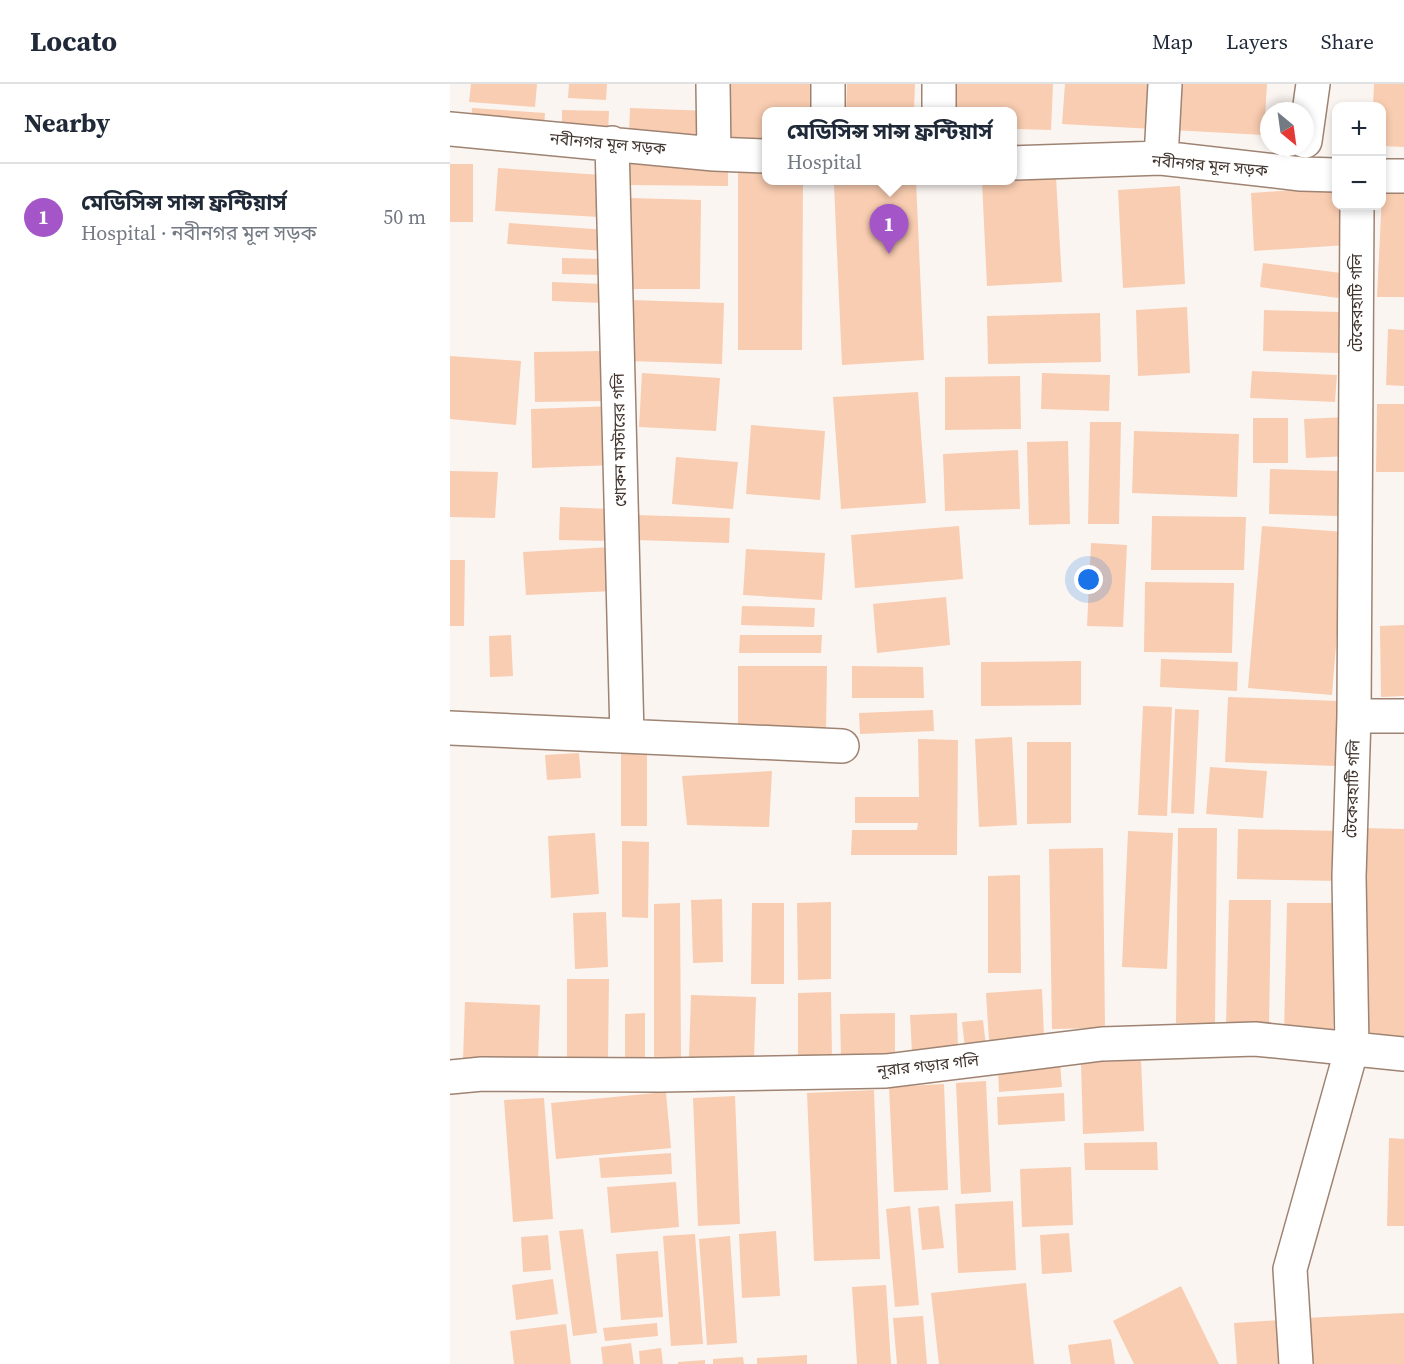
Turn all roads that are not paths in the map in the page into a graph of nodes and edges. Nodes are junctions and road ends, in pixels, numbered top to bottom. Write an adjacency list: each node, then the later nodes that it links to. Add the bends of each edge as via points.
1 (713, 84): 11 (street)
2 (828, 84): 7 (street)
3 (939, 84): 8 (street)
4 (1165, 84): 13 (street)
5 (1313, 84): 6 (street)
6 (1310, 102)
7 (828, 107)
8 (939, 107)
9 (450, 129): 10 (street, নবীনগর মূল সড়ক)
10 (612, 143): 11 (street, নবীনগর মূল সড়ক); 23 (street, খোকন মাস্টারের গলি)
11 (714, 154): 12 (street, নবীনগর মূল সড়ক)
12 (762, 156)
13 (1161, 158): 14 (street, নবীনগর মূল সড়ক); 15 (street, নবীনগর মূল সড়ক)
14 (1302, 160): 16 (street, নবীনগর মূল সড়ক)
15 (1017, 163)
16 (1332, 173)
17 (1386, 176): 18 (street)
18 (1404, 176)
19 (1357, 210): 20 (street, টেকেরহাটি গলি)
20 (1354, 716): 21 (street); 25 (street, টেকেরহাটি গলি, via 1349,878)
21 (1404, 716)
22 (450, 728): 23 (street)
23 (627, 736): 24 (street)
24 (842, 746)
25 (1352, 1048): 26 (street, নূরার গড়ার গলি); 27 (street, নূরার গড়ার গলি, via 1255,1039 1102,1044 886,1071); 28 (street, টেকেরহাটি গলি, via 1290,1269)
26 (1404, 1054)
27 (450, 1077)
28 (1296, 1364)

